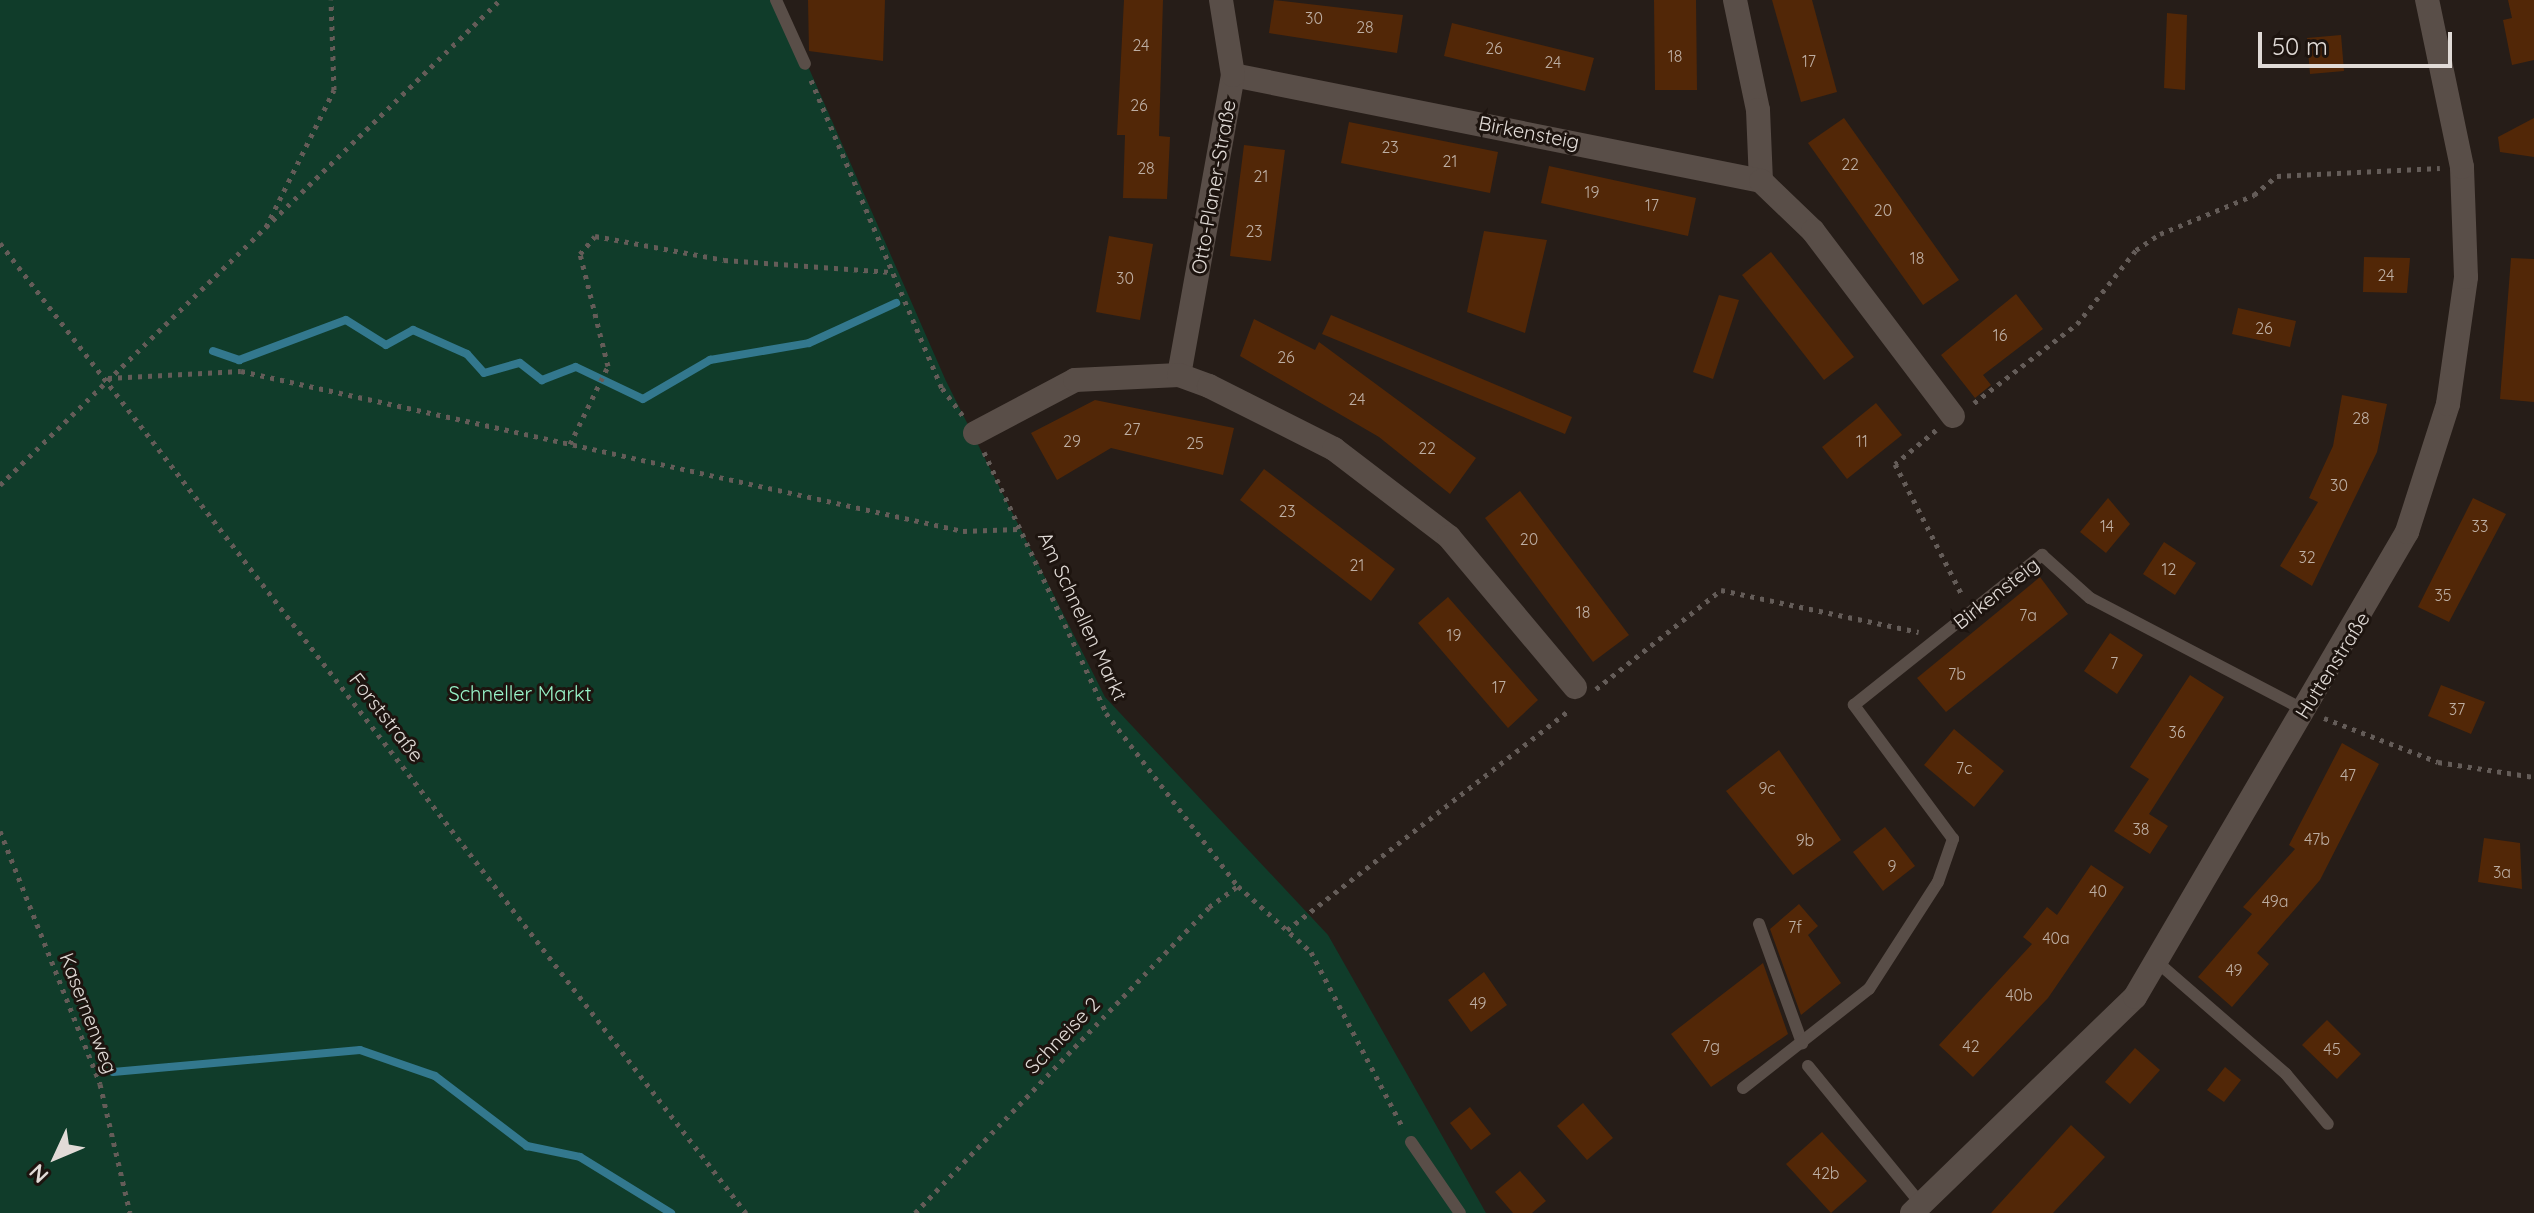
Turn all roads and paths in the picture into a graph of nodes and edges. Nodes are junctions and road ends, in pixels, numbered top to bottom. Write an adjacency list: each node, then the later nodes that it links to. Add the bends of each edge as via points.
1 (331, 0): 11 (path, via 334,90)
2 (500, 0): 11 (path)
3 (776, 0): 7 (lane)
4 (1221, 0): 8 (street, Otto-Planer-Straße)
5 (1735, 0): 10 (street, via 1758,110)
6 (2427, 0): 9 (street, Huttenstraße)
7 (805, 64): 13 (path, Am Schnellen Markt)
8 (1233, 75): 10 (street, Birkensteig); 14 (street, Otto-Planer-Straße)
9 (2462, 167): 16 (path, via 2277,176 2254,195 2136,250 2077,324); 24 (street, Huttenstraße, via 2466,277 2448,404 2431,469 2374,595)
10 (1761, 181): 16 (street, via 1813,231)
11 (264, 231): 15 (path)
12 (0, 243): 15 (path, Forststraße)
13 (892, 272): 17 (path, Am Schnellen Markt, via 942,388); 18 (path, via 724,260 595,236 580,254 608,366)
14 (1179, 375): 17 (street, via 1075,380); 23 (street, via 1334,449 1449,537)
15 (108, 378): 18 (path, via 241,371); 19 (path); 38 (path, Forststraße)
16 (1953, 416): 21 (path, via 1895,464)
17 (975, 433): 20 (path, Am Schnellen Markt)
18 (570, 444): 20 (path, via 963,531)
19 (0, 485)
20 (1021, 529): 27 (path, Am Schnellen Markt, via 1106,713)
21 (1971, 612): 24 (lane, Birkensteig, via 2042,555 2090,598); 31 (lane, Birkensteig, via 1854,705 1953,839 1938,882 1869,989)
22 (1921, 632): 29 (path, via 1721,590)
23 (1575, 687)
24 (2304, 710): 25 (path, via 2438,762); 30 (street, Huttenstraße)
25 (2534, 777)
26 (0, 831): 37 (path, Kasernenweg, via 100,1084)
27 (1238, 886): 29 (path, Am Schnellen Markt); 39 (path, Schneise 2, via 1209,907)
28 (1759, 924): 31 (lane)
29 (1287, 930): 35 (path, Am Schnellen Markt, via 1311,952)
30 (2156, 961): 34 (lane, via 2286,1074); 36 (street, Huttenstraße, via 2135,997)
31 (1802, 1043): 33 (lane, Birkensteig)
32 (1808, 1066): 36 (lane)
33 (1743, 1088)
34 (2328, 1124)
35 (1411, 1142): 40 (lane)
36 (1916, 1208)
37 (130, 1213)
38 (746, 1213)
39 (915, 1213)
40 (1460, 1213)

